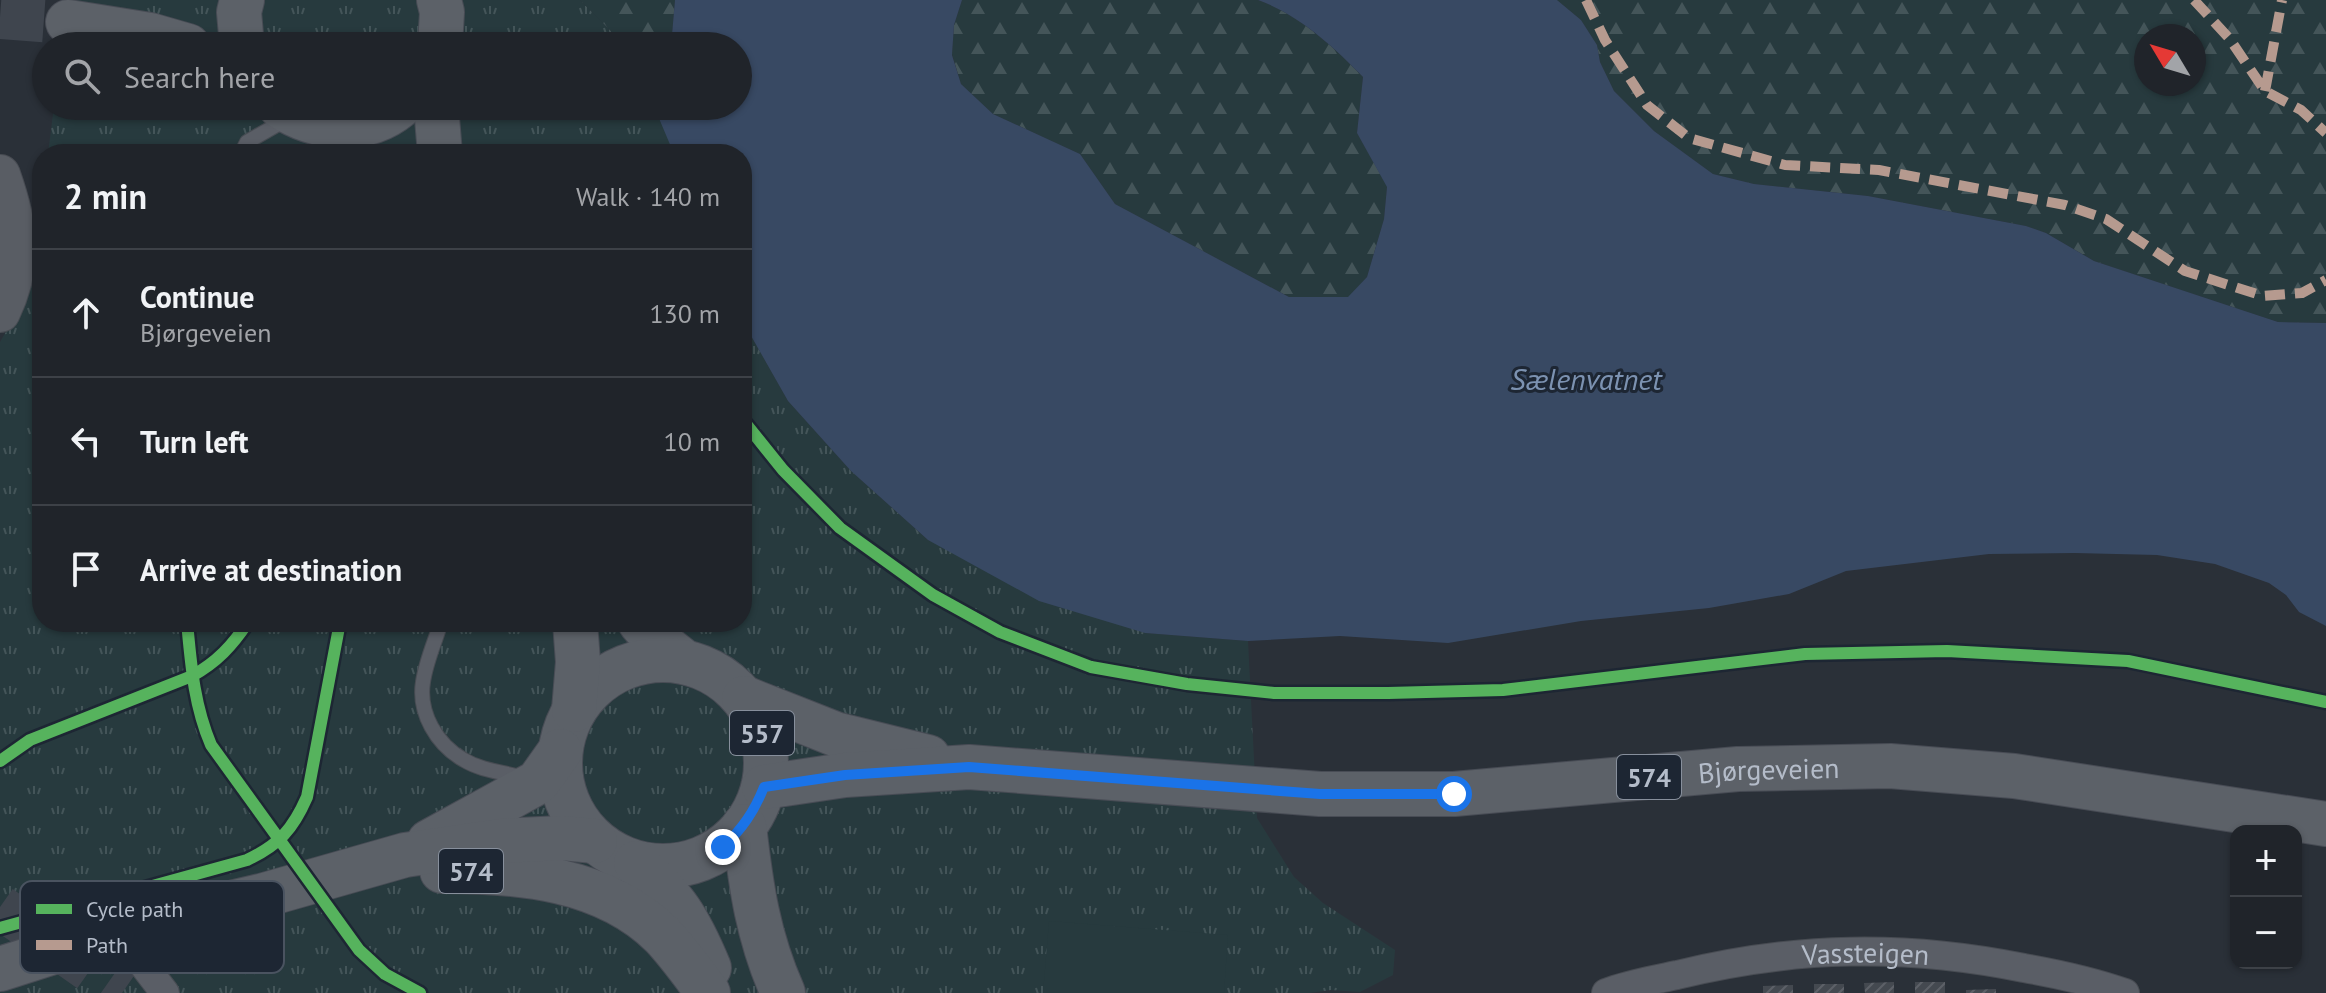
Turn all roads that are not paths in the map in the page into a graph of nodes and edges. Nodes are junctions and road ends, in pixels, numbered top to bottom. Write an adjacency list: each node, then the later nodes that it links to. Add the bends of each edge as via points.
1 (242, 0): 4 (main road)
2 (68, 22): 3 (main road)
3 (131, 32)
4 (241, 32)
5 (294, 120): 10 (lane)
6 (309, 120): 11 (main road)
7 (332, 120): 8 (main road)
8 (374, 120)
9 (437, 120): 12 (main road)
10 (246, 144)
11 (351, 144)
12 (439, 144)
13 (0, 175): 14 (main road, via 17,235 16,268)
14 (0, 312)
15 (438, 632): 21 (lane, via 422,684 425,714 441,743 488,770)
16 (576, 632): 20 (main road)
17 (649, 632): 18 (main road)
18 (683, 661): 19 (main road, 557, via 706,668); 20 (main road, 557, via 631,664 608,675)
19 (744, 698): 22 (main road, Bjørgeveien / 574, via 835,734); 23 (main road, 557, via 764,740)
20 (574, 710): 21 (main road, 557)
21 (549, 766): 26 (main road, 557, via 560,773 576,819); 27 (main road, 574)
22 (969, 767): 23 (main road, Bjørgeveien / 574, via 845,775); 24 (main road, Bjørgeveien / 574, via 1335,794 1454,794 1738,769 1890,766 2014,776)
23 (764, 787): 25 (main road, 557)
24 (2326, 824)
25 (744, 826): 28 (main road, 557, via 723,847 696,861); 37 (main road, via 754,907)
26 (595, 841): 27 (main road, 574, via 500,841); 28 (main road, 557)
27 (405, 855): 29 (main road, 574)
28 (636, 863): 36 (main road, 557, via 684,915)
29 (354, 871): 30 (main road, 574); 35 (main road, 574, via 492,871 586,889 611,898 660,933)
30 (284, 888)
31 (20, 963): 32 (main road, 574)
32 (0, 969)
33 (150, 973): 34 (street)
34 (165, 993)
35 (708, 993)
36 (718, 993)
37 (783, 993)
38 (1606, 993): 39 (street, Vassteigen, via 1692,971 1824,951 1975,958 2092,981)
39 (2125, 993)

